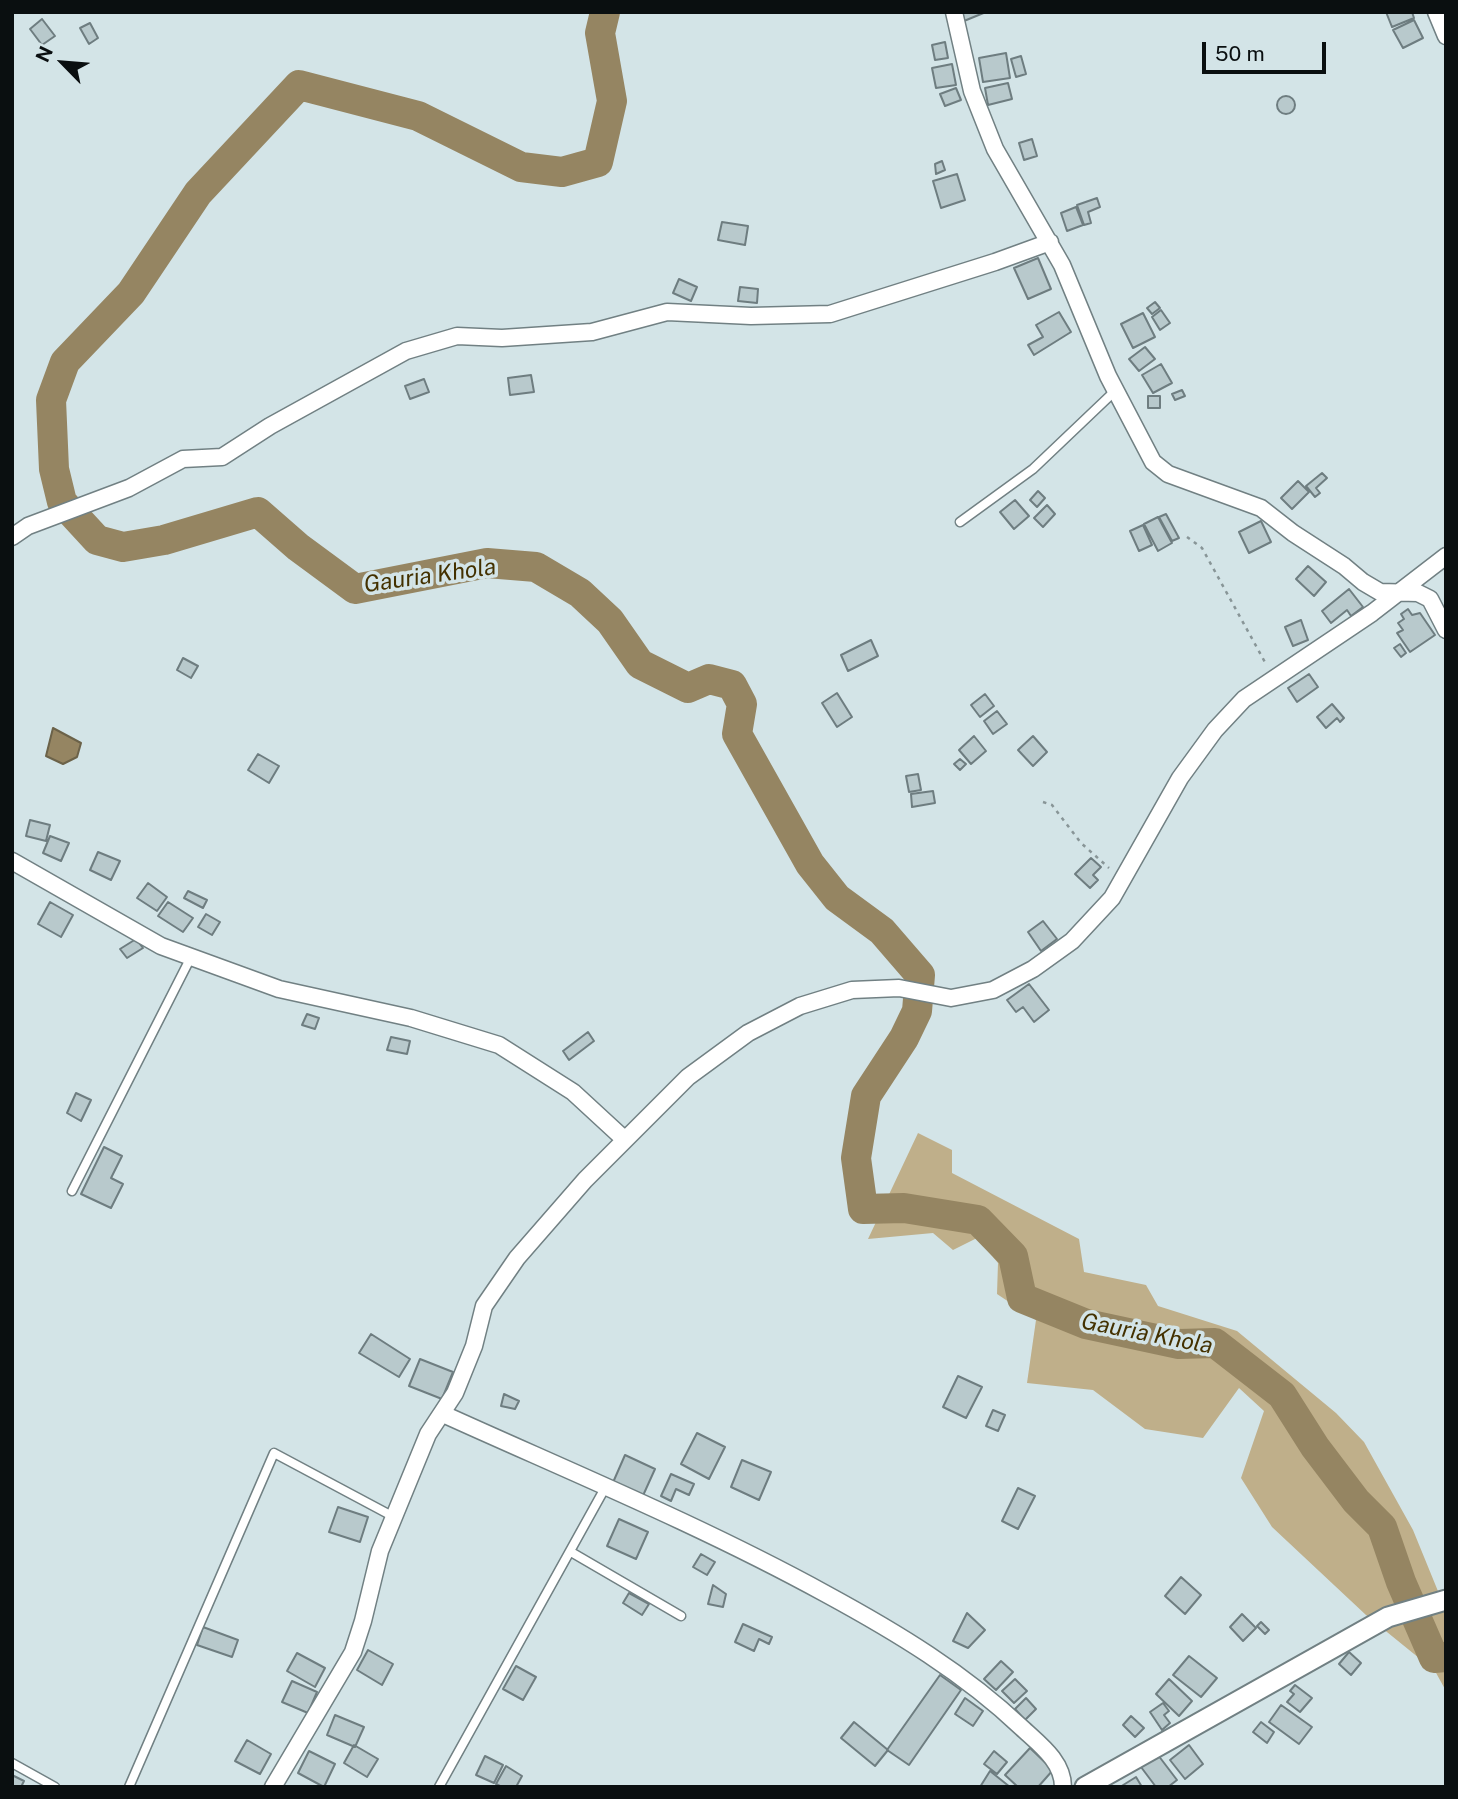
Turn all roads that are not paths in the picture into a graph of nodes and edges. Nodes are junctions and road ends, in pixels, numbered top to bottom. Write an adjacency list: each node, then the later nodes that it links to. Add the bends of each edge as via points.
1 (954, 12): 4 (street, via 972,91 995,149)
2 (1436, 12): 3 (street)
3 (1446, 36)
4 (1049, 242): 5 (street); 7 (street, via 830,314 667,313 592,332 457,336 406,351 222,457 183,459)
5 (1116, 390): 6 (lane, via 1033,469); 9 (street, via 1153,462 1168,474 1261,508 1363,582 1380,592)
6 (960, 522)
7 (12, 537)
8 (1446, 556): 9 (street)
9 (1402, 591): 10 (street, via 1430,598); 13 (street, via 1244,699 1180,778 1112,898 1072,940 1033,969 993,990 951,998 900,988 852,989 800,1006 748,1033 688,1077)
10 (1446, 630)
11 (12, 861): 12 (street, via 161,946)
12 (191, 957): 13 (street, via 279,989 411,1018 499,1045 573,1091); 14 (lane)
13 (624, 1139): 15 (street, via 534,1237 484,1306 467,1366)
14 (72, 1191)
15 (443, 1414): 16 (street); 17 (street, via 428,1434)
16 (606, 1488): 18 (lane); 26 (street, via 791,1575 915,1646 1001,1708 1050,1755)
17 (394, 1517): 23 (lane, via 274,1453); 24 (street, via 380,1551 353,1652)
18 (571, 1552): 20 (lane); 25 (lane)
19 (1444, 1601): 27 (street, via 1388,1617)
20 (681, 1616)
21 (12, 1763): 22 (lane)
22 (55, 1787)
23 (129, 1787)
24 (273, 1787)
25 (439, 1787)
26 (1063, 1787)
27 (1085, 1787)

